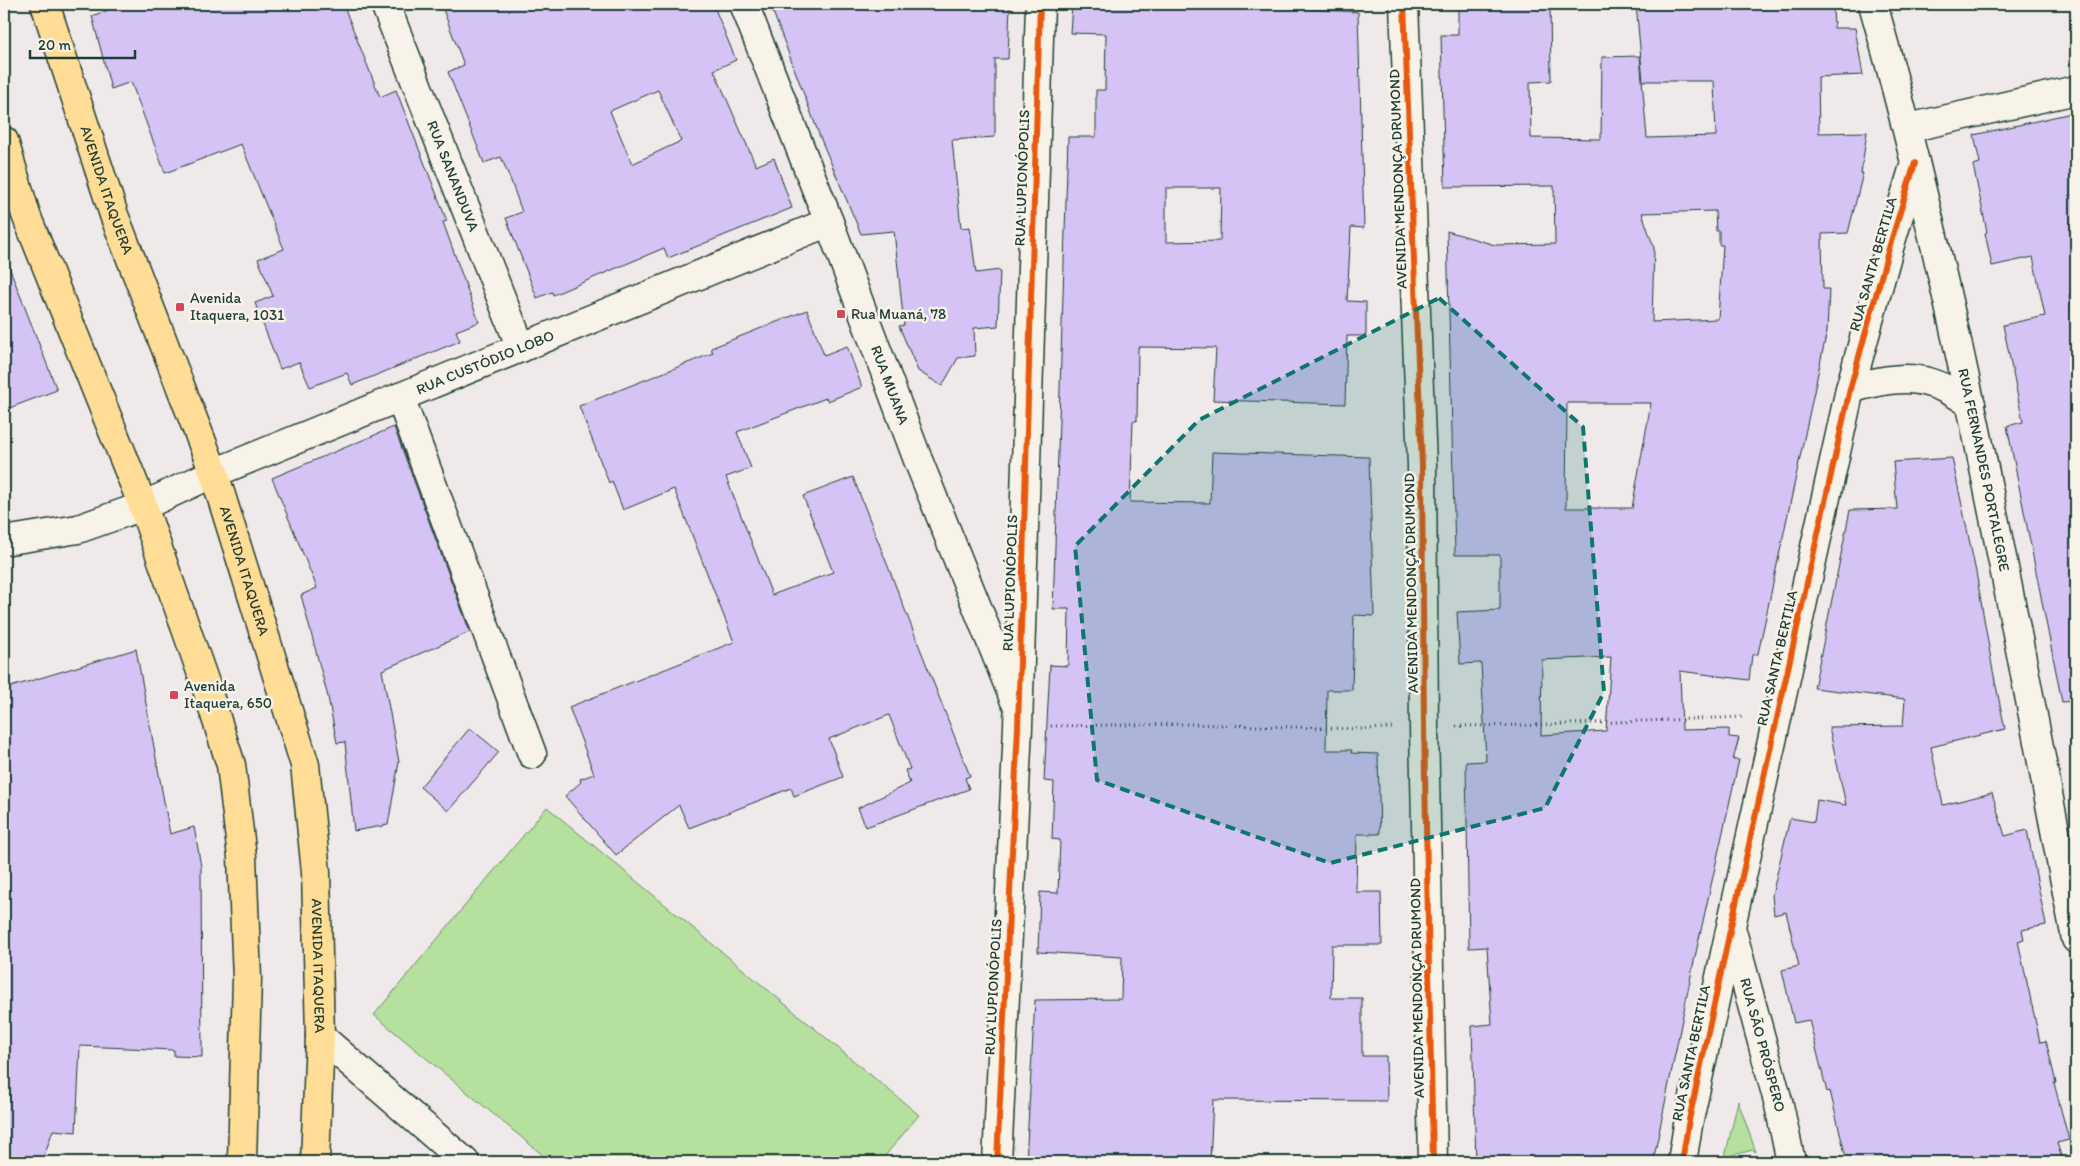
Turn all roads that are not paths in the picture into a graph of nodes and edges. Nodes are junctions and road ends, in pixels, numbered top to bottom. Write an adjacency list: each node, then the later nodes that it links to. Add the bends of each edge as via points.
1 (46, 4): 16 (main road, AVENIDA ITAQUERA, via 114,215)
2 (385, 4): 12 (street, RUA SANANDUVA)
3 (744, 4): 11 (street, RUA MUANA)
4 (1040, 4): 19 (street, RUA LUPIONÓPOLIS)
5 (1404, 4): 28 (street, AVENIDA MENDONÇA DRUMOND, via 1422,466)
6 (1873, 4): 8 (street, RUA FERNANDES PORTALEGRE)
7 (2076, 90): 8 (street)
8 (1908, 128): 10 (street, RUA FERNANDES PORTALEGRE)
9 (4, 141): 17 (main road, via 26,215)
10 (1915, 163): 13 (street, RUA SANTA BERTILA); 15 (street, RUA FERNANDES PORTALEGRE)
11 (829, 222): 12 (street, RUA CUSTÓDIO LOBO); 19 (street, RUA MUANA, via 918,460)
12 (521, 348): 14 (street, RUA CUSTÓDIO LOBO)
13 (1850, 389): 15 (street, via 1878,381 1920,380 1953,391); 21 (street, RUA SANTA BERTILA)
14 (400, 397): 16 (street, RUA CUSTÓDIO LOBO); 20 (street)
15 (1970, 404): 22 (street, RUA FERNANDES PORTALEGRE)
16 (214, 473): 17 (street, RUA CUSTÓDIO LOBO); 23 (main road, AVENIDA ITAQUERA, via 305,764 316,872)
17 (143, 506): 18 (street, RUA CUSTÓDIO LOBO, via 78,529); 24 (main road, via 231,765 242,857 247,978)
18 (4, 541)
19 (1018, 709): 27 (street, RUA LUPIONÓPOLIS)
20 (532, 754)
21 (1731, 926): 29 (street, RUA SANTA BERTILA); 30 (street, RUA SÃO PRÓSPERO)
22 (2076, 939)
23 (320, 1036): 25 (main road, AVENIDA ITAQUERA); 26 (street)
24 (242, 1162)
25 (315, 1162)
26 (465, 1162)
27 (997, 1162)
28 (1433, 1162)
29 (1682, 1162)
30 (1791, 1162)

